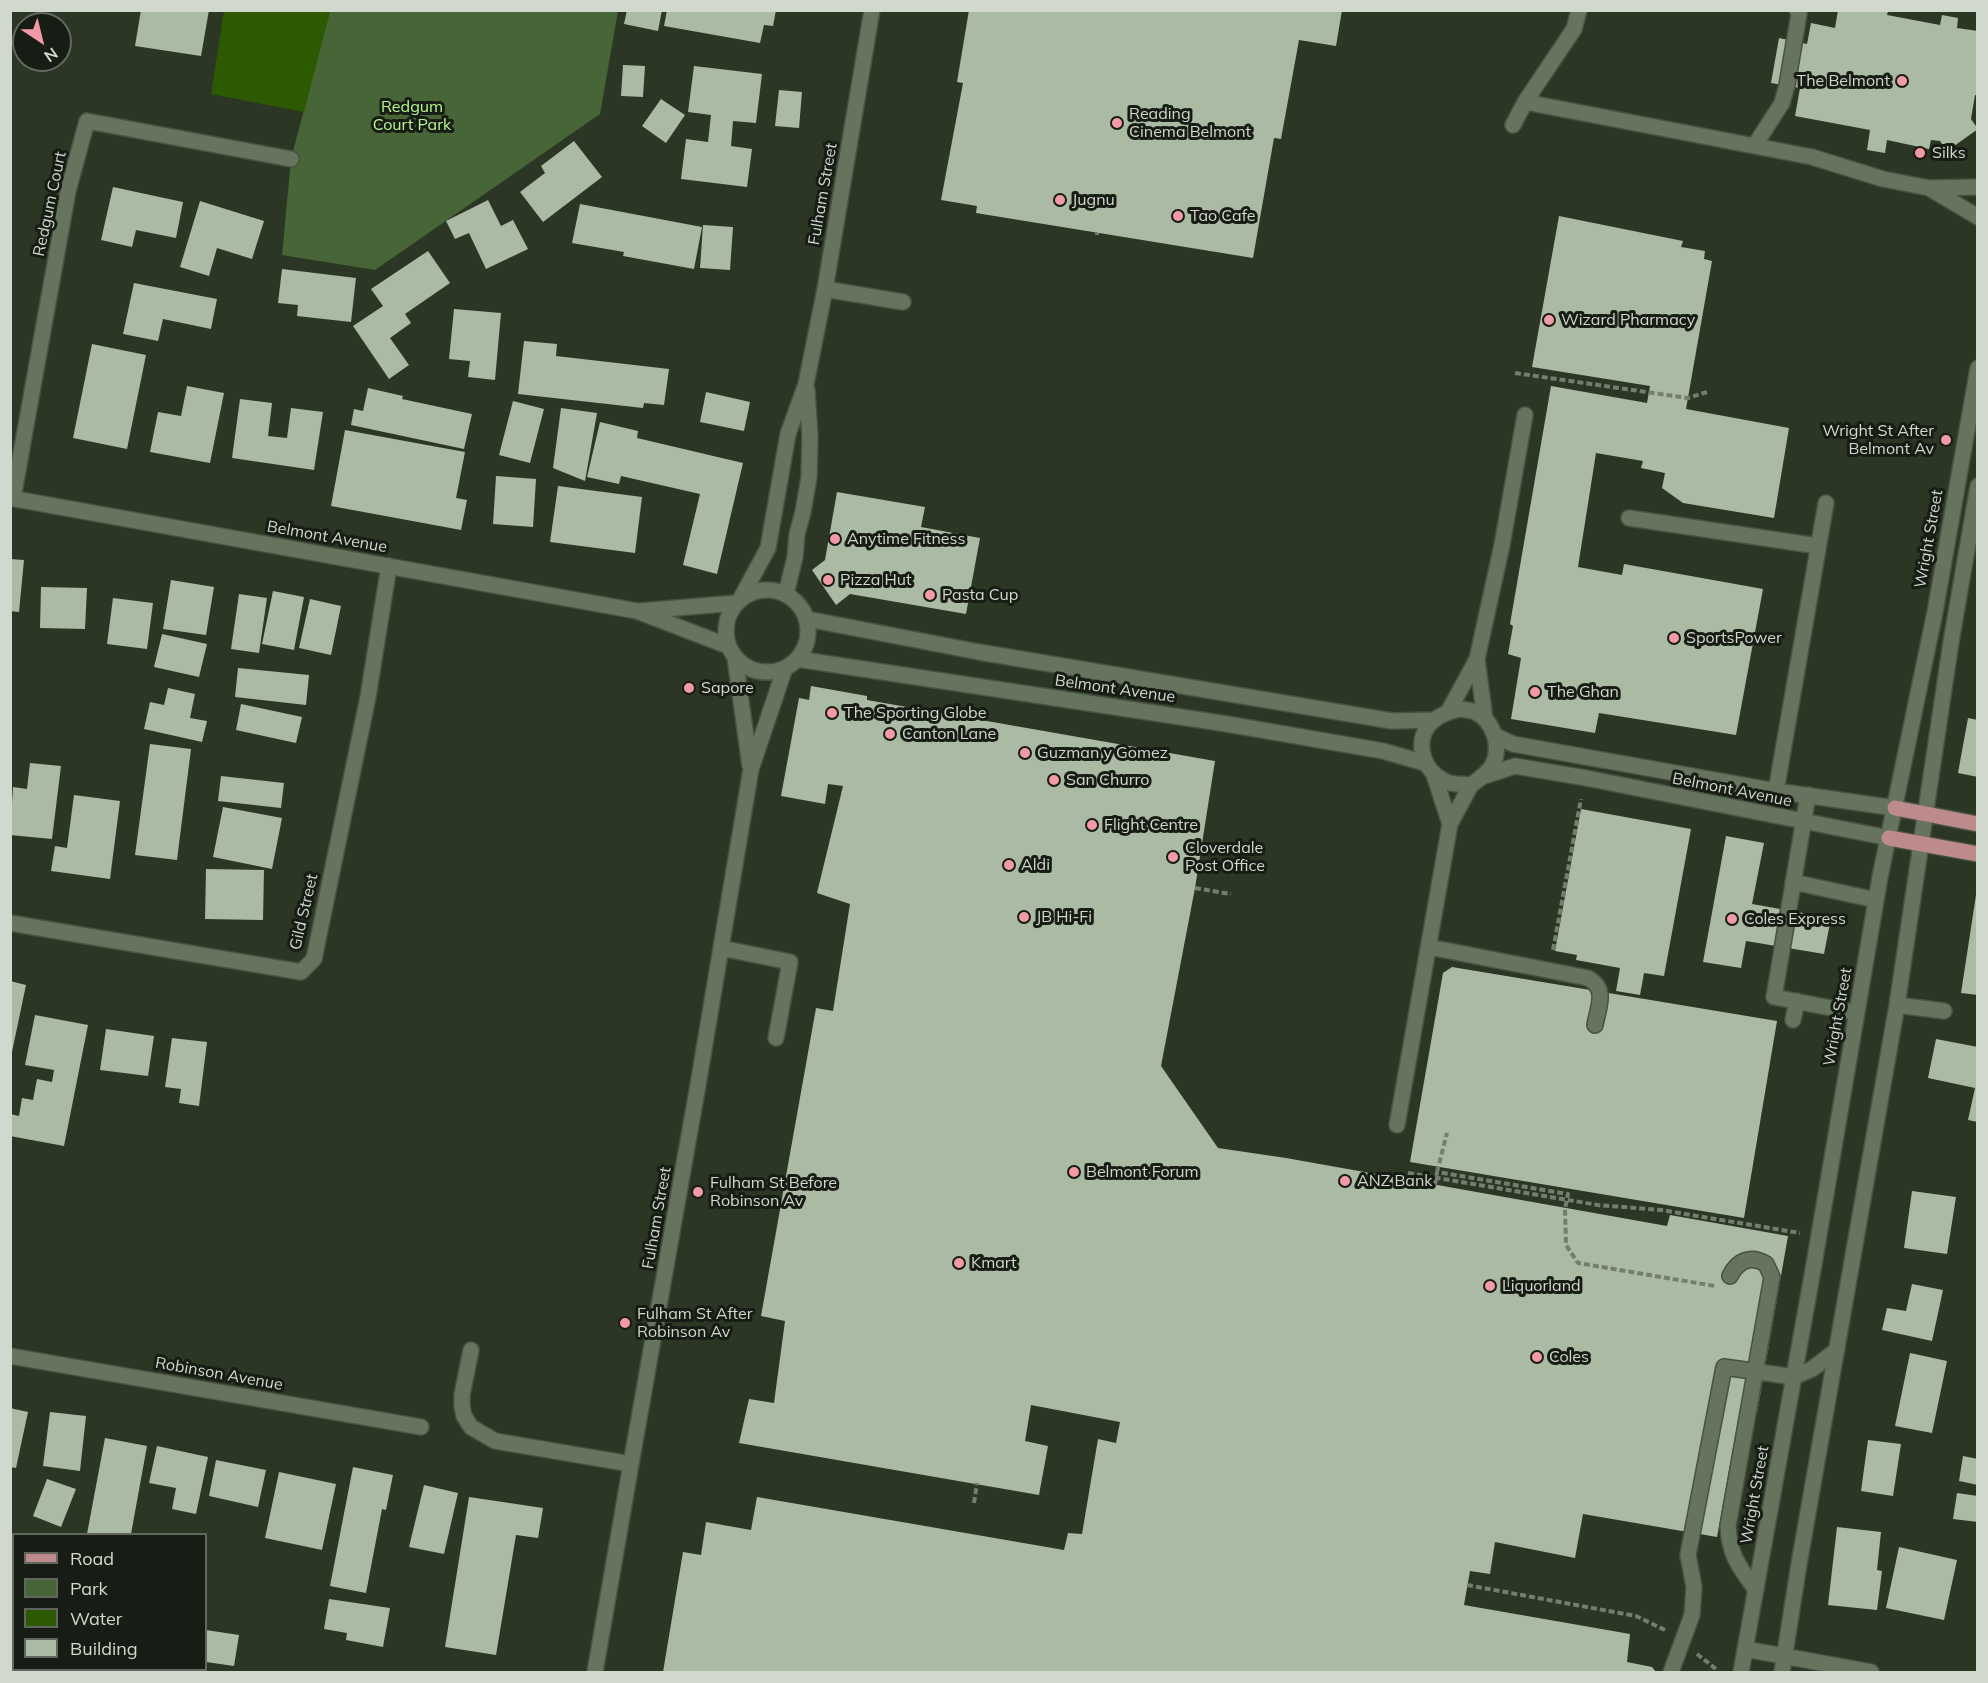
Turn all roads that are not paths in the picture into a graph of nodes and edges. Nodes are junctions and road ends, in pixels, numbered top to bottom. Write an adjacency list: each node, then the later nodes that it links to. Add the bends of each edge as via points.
1 (872, 10): 11 (street, Fulham Street)
2 (1579, 10): 4 (street, via 1574,29)
3 (1797, 10): 6 (street, via 1798,23 1782,103)
4 (1525, 102): 5 (street); 6 (street)
5 (1513, 125)
6 (1755, 145): 9 (street)
7 (291, 159): 17 (street, Redgum Court, via 87,122 68,191)
8 (1977, 187): 9 (street)
9 (1929, 188): 10 (street)
10 (1977, 217)
11 (825, 289): 12 (street); 14 (street, Fulham Street)
12 (903, 303)
13 (1977, 368): 38 (street, Wright Street, via 1935,612)
14 (806, 384): 22 (street, Fulham Street, via 809,477); 23 (street, Fulham Street, via 788,434 768,548)
15 (1525, 415): 27 (street)
16 (1977, 486): 39 (street)
17 (12, 498): 21 (street, Belmont Avenue)
18 (1826, 503): 20 (street)
19 (1629, 518): 20 (street)
20 (1818, 546): 36 (street)
21 (389, 566): 24 (street, Belmont Avenue); 48 (street, Gild Street, via 368,697 314,959 301,972)
22 (786, 594): 23 (street, Belmont Avenue, via 763,589); 25 (street, via 795,600)
23 (739, 600): 24 (street, Belmont Avenue); 26 (street, via 726,623)
24 (637, 611): 26 (street, Belmont Avenue)
25 (807, 619): 28 (street, via 805,647); 31 (street, Belmont Avenue, via 1392,721)
26 (731, 652): 28 (street, Belmont Avenue, via 746,667 758,671 772,672); 33 (street, Fulham Street)
27 (1477, 658): 29 (street); 30 (street)
28 (791, 664): 33 (street, Fulham Street); 34 (street, Belmont Avenue, via 1227,724 1383,751)
29 (1448, 712): 30 (street, via 1460,709); 31 (street, Belmont Avenue)
30 (1485, 719): 32 (street)
31 (1434, 720): 34 (street, via 1422,740)
32 (1496, 736): 35 (street, via 1492,766); 36 (street, Belmont Avenue, via 1513,744)
33 (751, 769): 50 (street, Fulham Street)
34 (1430, 769): 35 (street, Belmont Avenue, via 1445,782); 41 (street)
35 (1476, 781): 40 (street, Belmont Avenue, via 1515,766); 41 (street)
36 (1776, 791): 37 (street, Belmont Avenue)
37 (1808, 795): 38 (street, Belmont Avenue); 40 (street)
38 (1895, 808): 39 (main road, Belmont Avenue); 43 (street, Wright Street)
39 (1925, 813): 42 (main road, Belmont Avenue); 44 (street)
40 (1803, 822): 43 (street, Belmont Avenue); 46 (street)
41 (1450, 824): 49 (street)
42 (1977, 824)
43 (1888, 838): 44 (main road, Belmont Avenue); 47 (street, Wright Street)
44 (1921, 843): 45 (main road, Belmont Avenue); 52 (street)
45 (1977, 854)
46 (1793, 882): 47 (street); 51 (street, via 1774,998)
47 (1876, 900): 54 (street, Wright Street)
48 (10, 923)
49 (1429, 947): 56 (street, via 1588,978 1596,982 1601,993); 58 (street)
50 (721, 948): 57 (street, via 790,962); 65 (street, Fulham Street)
51 (1797, 1002): 54 (street); 55 (street)
52 (1897, 1005): 53 (street); 61 (street)
53 (1944, 1011)
54 (1857, 1013): 63 (street, Wright Street)
55 (1793, 1020)
56 (1595, 1025)
57 (776, 1038)
58 (1397, 1125)
59 (1730, 1275): 66 (street, via 1735,1266 1751,1259 1766,1264 1772,1277 1730,1511 1728,1543 1735,1561)
60 (471, 1350): 65 (street, via 462,1406 471,1427 495,1441)
61 (1837, 1350): 63 (street); 68 (street)
62 (10, 1356): 64 (street, Robinson Avenue)
63 (1794, 1377): 66 (street, Wright Street); 70 (street, via 1724,1367 1688,1555 1694,1587 1692,1615)
64 (421, 1427)
65 (631, 1464): 69 (street, Fulham Street)
66 (1756, 1590): 67 (street, Wright Street)
67 (1745, 1649): 68 (street); 71 (street, Wright Street)
68 (1785, 1656): 72 (street); 73 (street)
69 (596, 1672)
70 (1671, 1672)
71 (1741, 1672)
72 (1782, 1672)
73 (1871, 1672)

